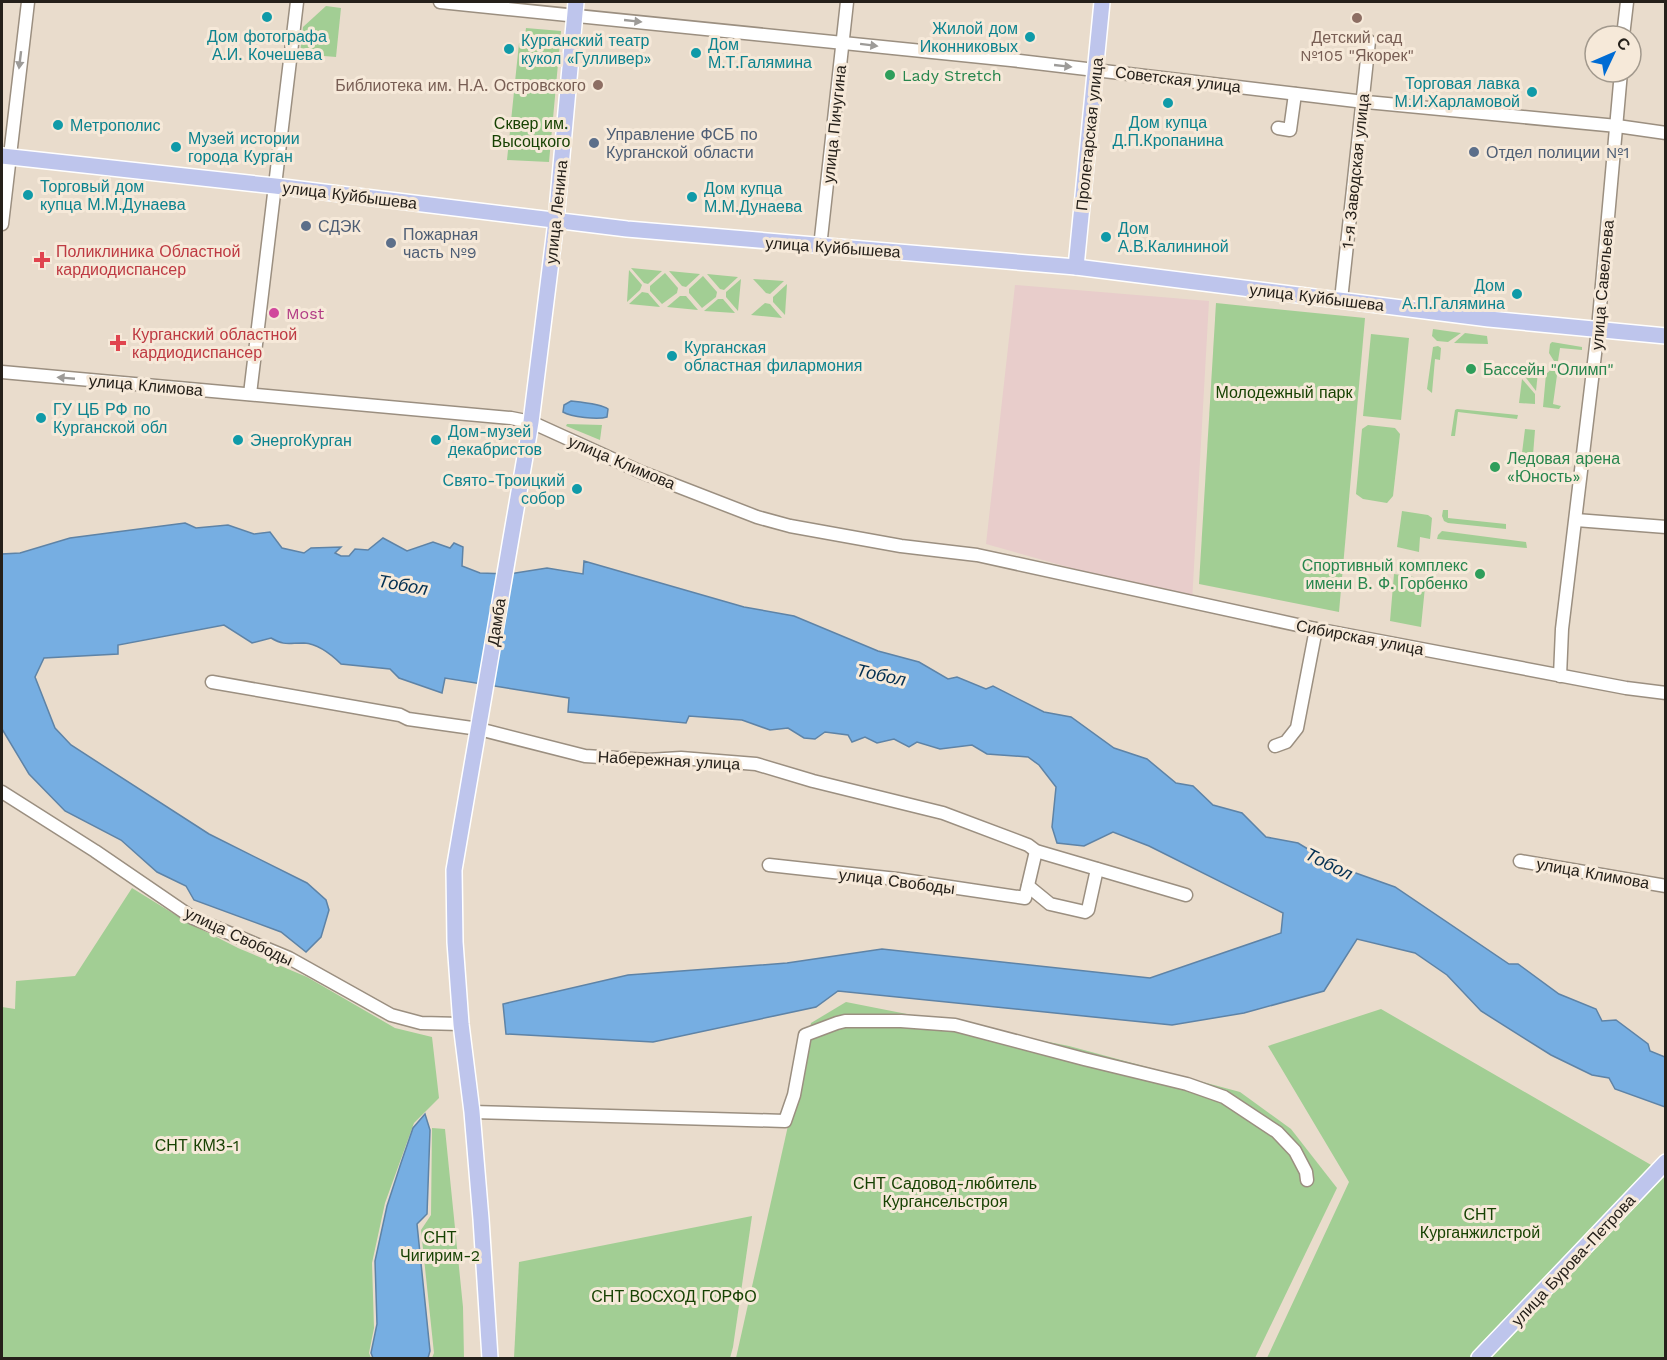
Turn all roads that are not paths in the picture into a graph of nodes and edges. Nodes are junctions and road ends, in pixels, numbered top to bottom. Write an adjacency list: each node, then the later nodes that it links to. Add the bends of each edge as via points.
1 (28, 2): 18 (street, one-way to 18)
2 (297, 2): 19 (street)
3 (440, 2): 7 (street, Советская улица)
4 (847, 2): 10 (street, улица Пичугина)
5 (1102, 2): 11 (main road, Пролетарская улица)
6 (1627, 2): 8 (street)
7 (575, 8): 10 (street, Советская улица, one-way to 10); 20 (main road, улица Ленина)
8 (1624, 24)
9 (1369, 41): 14 (street, 1-я Заводская улица)
10 (843, 42): 11 (street, Советская улица, one-way to 11); 22 (street, улица Пичугина)
11 (1096, 69): 13 (street, Советская улица); 23 (main road, Пролетарская улица)
12 (1620, 84): 15 (street, улица Савельева)
13 (1295, 94): 14 (street, Советская улица); 16 (street, via 1290,130)
14 (1362, 101): 15 (street, Советская улица); 24 (street, 1-я Заводская улица)
15 (1617, 126): 17 (street, Советская улица); 25 (street, улица Савельева)
16 (1278, 128)
17 (1665, 133)
18 (5, 156): 19 (main road, улица Куйбышева); 21 (street)
19 (276, 186): 20 (main road, улица Куйбышева); 28 (street)
20 (556, 221): 22 (main road, улица Куйбышева); 29 (main road, улица Ленина)
21 (2, 224)
22 (820, 247): 23 (main road, улица Куйбышева)
23 (1076, 267): 24 (main road, улица Куйбышева)
24 (1341, 300): 25 (main road, улица Куйбышева)
25 (1598, 329): 26 (main road, улица Куйбышева); 30 (street, улица Савельева)
26 (1665, 336)
27 (2, 372): 28 (street, улица Климова, one-way to 27)
28 (250, 394): 29 (street, улица Климова)
29 (531, 422): 32 (main road, улица Ленина); 33 (street, улица Климова, via 640,472 757,517 830,535 977,555)
30 (1576, 520): 31 (street); 35 (street, улица Савельева)
31 (1665, 527)
32 (508, 545): 38 (main road, Дамба)
33 (1057, 573): 34 (street, Сибирская улица)
34 (1316, 629): 35 (street, Сибирская улица); 39 (street, via 1297,728 1286,742)
35 (1560, 676): 37 (street, Сибирская улица)
36 (212, 682): 38 (street, Набережная улица)
37 (1665, 693)
38 (479, 729): 41 (street, Набережная улица, via 585,756 756,764 943,813); 48 (main road, Дамба, via 454,870)
39 (1275, 746)
40 (2, 792): 48 (street, улица Свободы, via 194,918 289,958 391,1015 421,1023)
41 (1036, 851): 44 (street, Набережная улица); 46 (street)
42 (1520, 861): 45 (street, улица Климова)
43 (769, 865): 46 (street, улица Свободы)
44 (1097, 869): 46 (street, улица Свободы, via 1088,910 1084,912 1050,904); 47 (street, Набережная улица)
45 (1665, 886)
46 (1026, 892)
47 (1186, 895)
48 (461, 1024): 49 (main road, Дамба)
49 (472, 1112): 51 (street, via 785,1121 805,1035 845,1022 955,1025 1159,1076 1224,1097 1277,1132 1295,1151); 52 (main road, Дамба)
50 (1665, 1162): 53 (main road, улица Бурова-Петрова)
51 (1307, 1180)
52 (490, 1359)
53 (1479, 1359)

